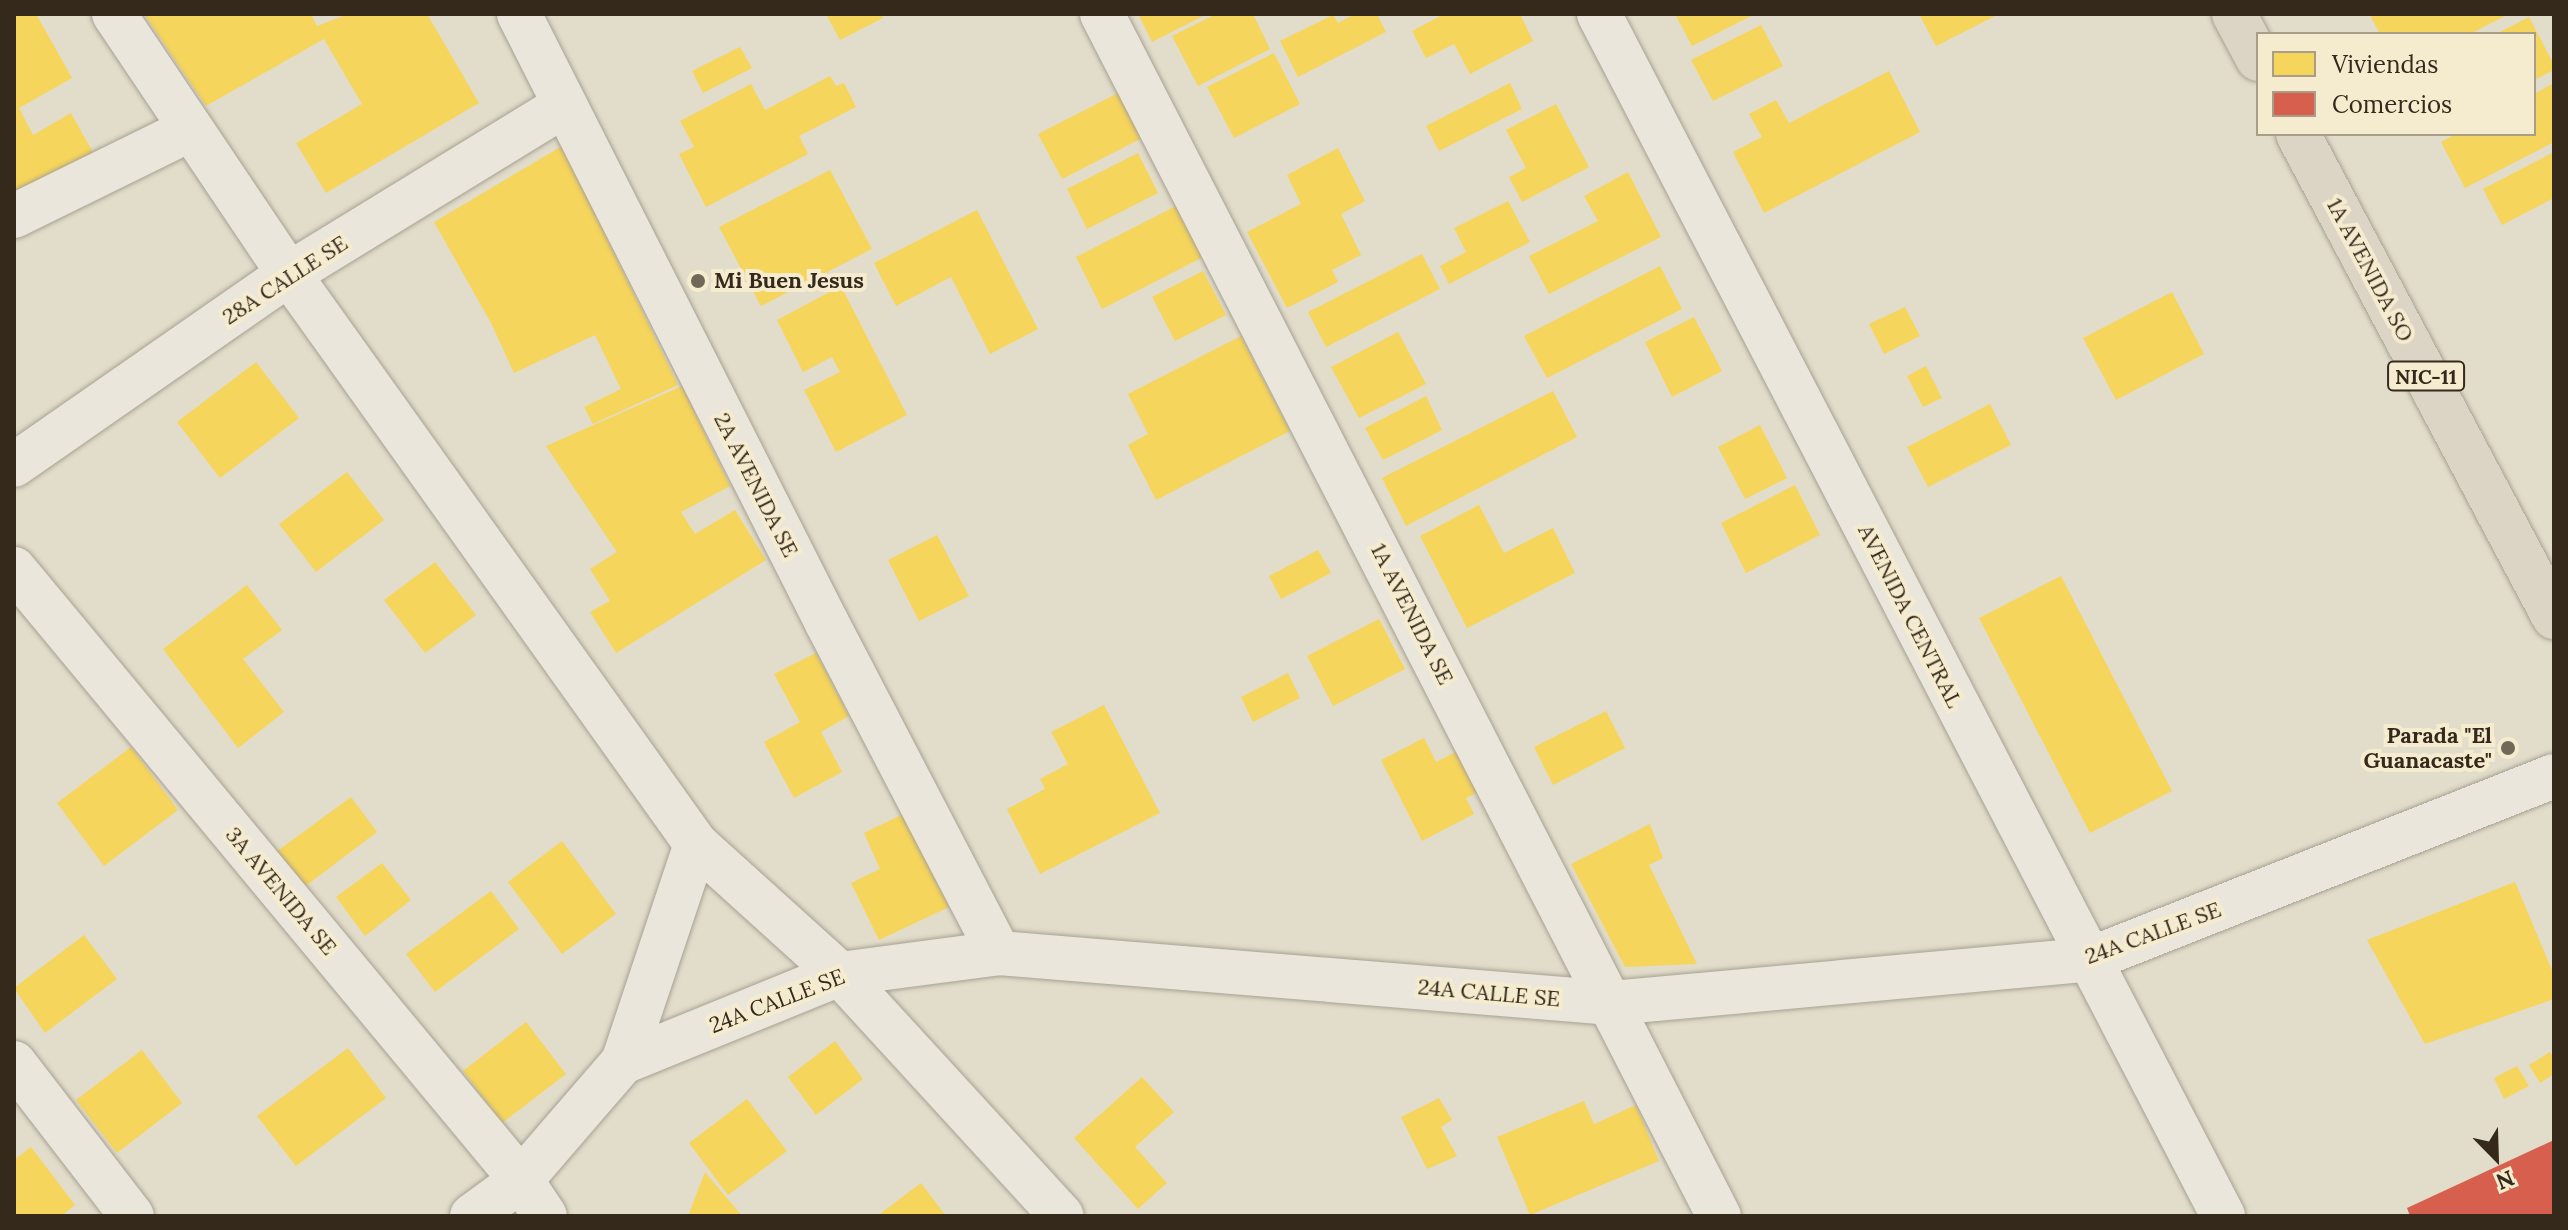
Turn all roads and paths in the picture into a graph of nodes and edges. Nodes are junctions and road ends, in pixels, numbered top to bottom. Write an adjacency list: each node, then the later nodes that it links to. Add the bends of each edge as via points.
1 (114, 14): 8 (street)
2 (1102, 14): 20 (street, 1A AVENIDA SE)
3 (1599, 14): 18 (street, AVENIDA CENTRAL)
4 (2234, 14): 6 (highway)
5 (527, 16): 7 (street, 2A AVENIDA SE)
6 (2256, 55)
7 (563, 106): 11 (street, 28A CALLE SE); 17 (street, 2A AVENIDA SE)
8 (189, 130): 10 (street); 11 (street)
9 (2299, 136): 14 (highway, 1A AVENIDA SO / NIC-11)
10 (14, 216)
11 (289, 274): 12 (street, 28A CALLE SE); 16 (street)
12 (14, 465)
13 (14, 569): 23 (street, 3A AVENIDA SE)
14 (2554, 617)
15 (2554, 776): 18 (street, 24A CALLE SE)
16 (696, 844): 19 (street); 21 (street)
17 (999, 953): 19 (street, 24A CALLE SE); 20 (street, 24A CALLE SE)
18 (2088, 960): 20 (street, 24A CALLE SE); 29 (street, AVENIDA CENTRAL)
19 (840, 974): 21 (street, 24A CALLE SE); 27 (street)
20 (1612, 1003): 28 (street, 1A AVENIDA SE)
21 (623, 1062): 23 (street, 24A CALLE SE)
22 (14, 1063): 24 (street)
23 (521, 1180): 25 (street, 24A CALLE SE); 26 (street, 3A AVENIDA SE)
24 (132, 1216)
25 (472, 1216)
26 (545, 1216)
27 (1062, 1216)
28 (1719, 1216)
29 (2223, 1216)

